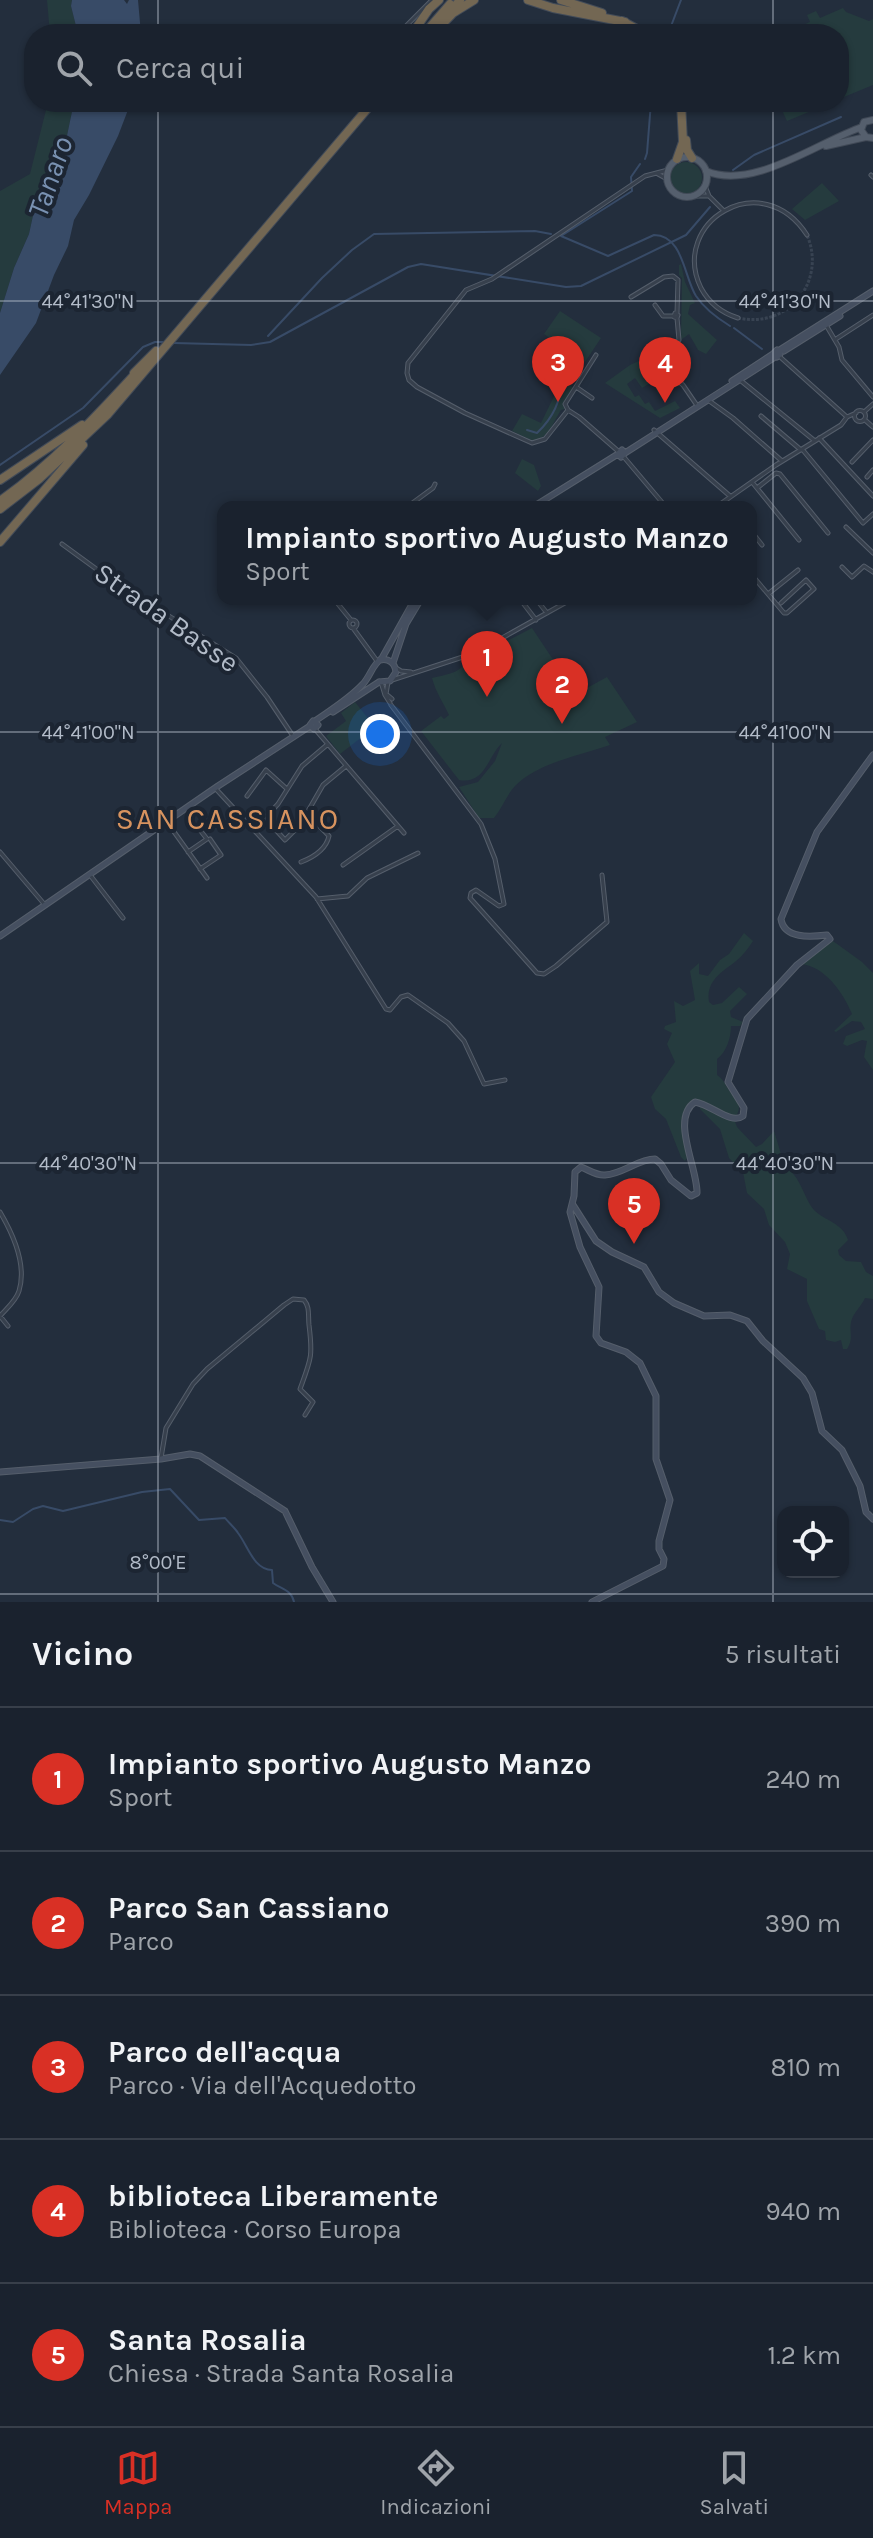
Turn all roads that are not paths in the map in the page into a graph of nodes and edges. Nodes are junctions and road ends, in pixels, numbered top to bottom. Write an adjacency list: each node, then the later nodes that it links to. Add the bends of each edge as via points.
1 (453, 0): 11 (highway)
2 (460, 0): 12 (highway)
3 (474, 0): 13 (highway)
4 (528, 0): 8 (highway)
5 (561, 0): 8 (highway)
6 (578, 0): 15 (highway)
7 (436, 1): 9 (street); 10 (highway)
8 (625, 22): 14 (highway)
9 (410, 24)
10 (419, 24)
11 (433, 24)
12 (440, 24)
13 (442, 24)
14 (629, 24)
15 (633, 24)
16 (362, 112): 43 (highway)
17 (683, 112): 24 (highway)
18 (684, 112): 23 (highway)
19 (873, 120): 20 (main road)
20 (862, 127): 21 (main road); 22 (main road)
21 (871, 138): 22 (main road)
22 (815, 149): 28 (main road, via 763,170)
23 (692, 158): 24 (main road); 26 (main road)
24 (677, 159): 25 (main road)
25 (668, 170): 27 (street); 29 (main road)
26 (706, 171): 28 (main road); 30 (main road)
27 (658, 174): 29 (street); 53 (street, via 648,175 474,286 408,363 409,380 430,394 532,443 545,439)
28 (727, 176): 30 (main road)
29 (667, 179): 31 (main road, via 676,195)
30 (706, 185): 31 (main road); 32 (street)
31 (695, 196): 32 (street)
32 (709, 196): 33 (street)
33 (724, 211): 34 (street, via 763,203 790,215); 40 (street, via 707,226 695,259 701,288 718,308)
34 (807, 235)
35 (873, 293): 41 (street); 44 (street)
36 (631, 297): 39 (street, via 673,276 678,280)
37 (655, 305): 39 (street, via 663,316)
38 (873, 315): 42 (street)
39 (676, 316): 51 (street, via 679,340 651,359 683,385)
40 (738, 318)
41 (826, 325): 42 (street); 44 (street)
42 (835, 340): 48 (street, via 842,360)
43 (160, 350): 56 (highway); 71 (highway, via 76,430); 77 (highway, via 69,445)
44 (777, 354): 46 (street); 51 (street); 58 (street)
45 (596, 355): 47 (street)
46 (740, 380): 50 (street); 63 (street)
47 (576, 387): 49 (street); 53 (street, via 565,404)
48 (873, 397)
49 (592, 398)
50 (708, 400): 62 (street); 67 (street)
51 (696, 404): 62 (street)
52 (873, 404): 54 (street)
53 (568, 410): 66 (street)
54 (864, 412): 55 (street); 60 (street)
55 (856, 413): 58 (street); 59 (street)
56 (108, 414): 82 (highway); 88 (highway)
57 (761, 416): 65 (street)
58 (846, 419): 59 (street); 63 (street)
59 (857, 420): 60 (street)
60 (865, 420): 61 (street)
61 (873, 427)
62 (655, 432): 66 (street); 76 (street)
63 (817, 439): 65 (street); 75 (street)
64 (873, 440): 68 (street)
65 (801, 450): 67 (street); 83 (street, via 863,523)
66 (621, 453): 79 (street); 80 (street)
67 (782, 461): 72 (street)
68 (852, 462)
69 (873, 470): 70 (street)
70 (867, 477)
71 (0, 480)
72 (752, 482): 74 (street); 76 (street)
73 (435, 484): 78 (street)
74 (757, 488): 85 (street, via 780,474); 87 (street)
75 (873, 496)
76 (731, 497): 81 (street)
77 (0, 501)
78 (415, 501)
79 (545, 501)
80 (661, 501)
81 (725, 501)
82 (0, 509)
83 (873, 514)
84 (846, 527): 91 (street)
85 (828, 533)
86 (757, 539): 90 (street)
87 (799, 540)
88 (0, 542)
89 (62, 544): 112 (street, Strada Basse, via 236,658)
90 (762, 545)
91 (873, 553)
92 (842, 567): 94 (street, via 852,577 864,566)
93 (798, 570): 96 (street)
94 (873, 572)
95 (757, 581): 96 (street)
96 (768, 594): 97 (street, via 785,613 814,589 806,580)
97 (781, 603)
98 (339, 605): 106 (street)
99 (414, 605): 106 (street)
100 (415, 605): 107 (street)
101 (525, 605): 105 (street)
102 (541, 605): 104 (street)
103 (561, 605): 104 (street)
104 (547, 613): 105 (street)
105 (536, 620): 108 (street, via 475,653)
106 (378, 660): 107 (street); 109 (street)
107 (394, 665): 108 (street); 110 (street, via 396,674)
108 (419, 671): 110 (street)
109 (372, 672): 110 (street); 111 (street)
110 (385, 681): 111 (street); 132 (street, via 385,695 481,824 495,859 504,904 499,906 476,890 470,898 537,973 556,966 607,922)
111 (314, 725): 112 (street); 113 (street)
112 (293, 736): 116 (street)
113 (328, 744): 115 (street); 117 (street, via 302,766)
114 (873, 755): 139 (street, via 817,832 781,919 788,932 827,935 830,940 797,965 747,1019 728,1082 744,1108 743,1116 733,1120 695,1102 689,1106 685,1127 697,1193 691,1196 680,1189 651,1159 610,1175 577,1169)
115 (346, 766): 119 (street, via 323,785); 121 (street)
116 (215, 788): 120 (street); 134 (street)
117 (287, 789): 118 (street, via 266,770); 119 (street, via 265,818 285,840)
118 (247, 796)
119 (307, 813): 128 (street, via 329,839 320,852)
120 (167, 822): 126 (street); 131 (street)
121 (398, 826): 123 (street); 129 (street)
122 (200, 830): 126 (street, via 207,839)
123 (404, 833)
124 (210, 839): 130 (street, via 221,855)
125 (0, 852): 135 (street)
126 (188, 852): 130 (street)
127 (418, 853): 134 (street, via 367,878 348,896)
128 (301, 862)
129 (343, 865)
130 (200, 869): 133 (street)
131 (90, 875): 135 (street); 136 (street)
132 (602, 875)
133 (207, 878)
134 (317, 899): 138 (street, via 386,1009 408,995 464,1041 484,1084)
135 (45, 905): 137 (street)
136 (123, 918)
137 (0, 936)
138 (505, 1080)
139 (573, 1205): 145 (street, via 596,1241 644,1267 666,1297 704,1316 747,1321 803,1378 822,1431 842,1450); 147 (street, via 570,1212 580,1247 599,1287 596,1336 634,1357 647,1375 657,1405 656,1459 670,1500 659,1541 663,1566)
140 (0, 1212): 141 (street, via 16,1242 20,1270 18,1294 0,1316)
141 (8, 1326)
142 (305, 1415): 143 (street, via 313,1402 300,1389 313,1346 308,1305 299,1298 284,1305 193,1384 166,1428)
143 (161, 1459): 144 (street); 146 (street, via 200,1456 283,1509)
144 (0, 1472)
145 (873, 1519)
146 (333, 1602)
147 (592, 1602)

